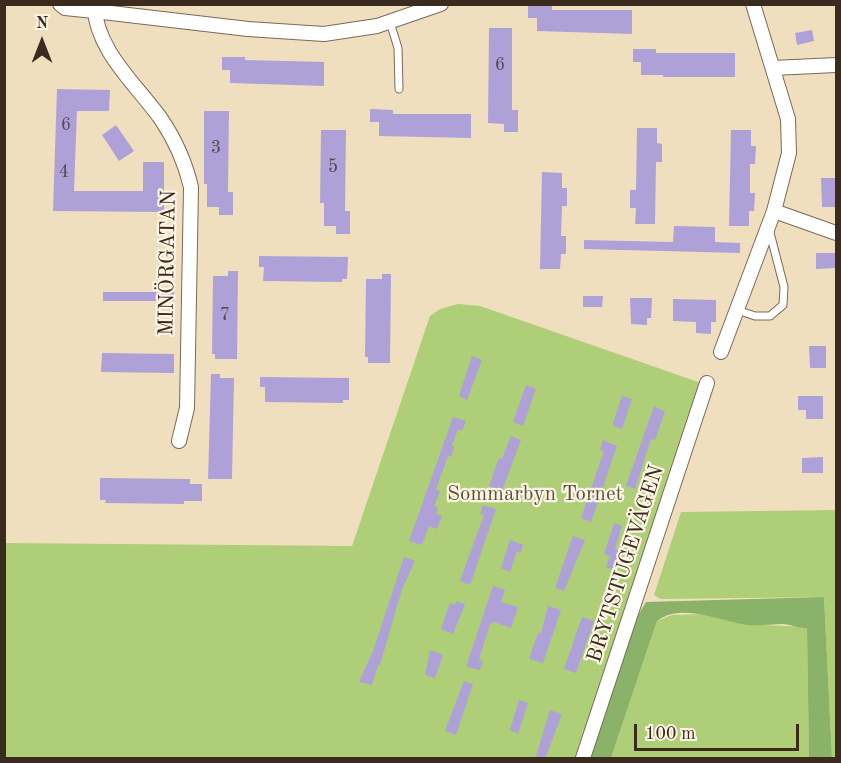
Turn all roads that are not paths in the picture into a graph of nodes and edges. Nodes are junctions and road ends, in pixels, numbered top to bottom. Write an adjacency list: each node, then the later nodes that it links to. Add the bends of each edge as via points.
1 (60, 4): 4 (street, via 65,8)
2 (441, 4): 5 (street)
3 (753, 4): 7 (street)
4 (94, 8): 5 (street, via 305,34 341,33); 15 (street, MINÖRGATAN, via 107,49 162,120 181,152 191,187 187,408)
5 (390, 22): 8 (lane, via 398,48)
6 (837, 65): 7 (street)
7 (773, 68): 9 (street, via 790,138 788,162)
8 (399, 89)
9 (774, 211): 10 (street); 11 (street)
10 (768, 227): 12 (street); 12 (lane, via 784,286 783,305 770,316)
11 (837, 233)
12 (737, 310): 13 (street)
13 (721, 352)
14 (707, 382): 16 (street, BRYTSTUGEVÄGEN)
15 (179, 441)
16 (583, 759)

